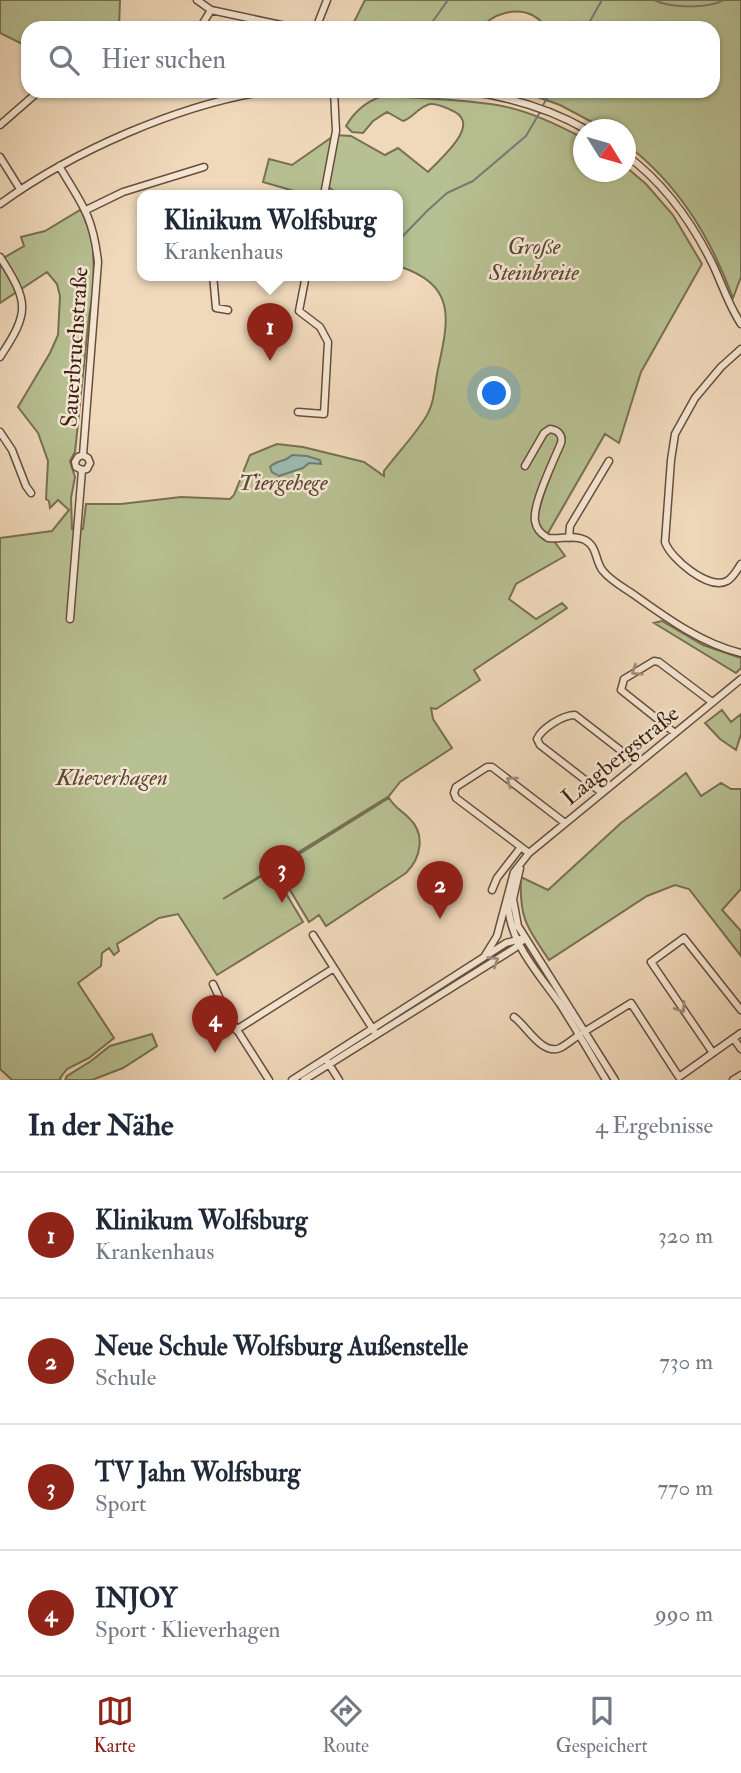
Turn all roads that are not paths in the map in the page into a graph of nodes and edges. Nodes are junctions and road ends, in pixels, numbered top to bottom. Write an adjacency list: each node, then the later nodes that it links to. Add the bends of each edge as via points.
1 (198, 0): 3 (street)
2 (327, 0): 6 (street)
3 (211, 10): 4 (street); 5 (street)
4 (204, 21)
5 (262, 21)
6 (319, 21)
7 (31, 98): 12 (street)
8 (237, 98): 15 (street, via 148,126)
9 (334, 98): 18 (street, via 336,131)
10 (505, 98): 11 (street)
11 (573, 123)
12 (0, 125)
13 (0, 157): 17 (street)
14 (636, 164): 25 (street, via 684,215)
15 (59, 166): 17 (street); 20 (street, Sauerbruchstraße)
16 (204, 167): 20 (street, via 123,192)
17 (20, 189): 19 (street)
18 (325, 190)
19 (0, 204)
20 (86, 210): 30 (street, Sauerbruchstraße, via 98,262)
21 (0, 257): 27 (street, via 23,303 22,321)
22 (213, 281): 24 (street, via 215,307)
23 (305, 281): 28 (street, via 299,312 324,332 329,353 324,414)
24 (228, 310)
25 (741, 324)
26 (741, 349): 36 (street, via 695,398 675,434 665,542 678,561 710,581 728,581)
27 (0, 357)
28 (298, 412)
29 (0, 432): 34 (street)
30 (83, 455): 33 (street, Sauerbruchstraße, via 75,462); 33 (street, Sauerbruchstraße, via 90,463)
31 (609, 461): 35 (street, via 570,526)
32 (525, 466): 35 (street, via 547,430 561,435 534,520 538,531 548,538)
33 (82, 470): 37 (street, Sauerbruchstraße)
34 (31, 493)
35 (569, 538): 38 (street, via 589,542 602,570 653,608 717,645)
36 (741, 564)
37 (69, 619)
38 (741, 653)
39 (741, 679): 40 (street, Laagbergstraße)
40 (712, 702): 41 (street, Laagbergstraße); 41 (street, one-way to 41, via 659,662 650,662 624,679 621,690)
41 (675, 733): 42 (street, Laagbergstraße)
42 (637, 763): 43 (street, Laagbergstraße); 43 (street, via 575,715 540,733 540,745)
43 (602, 793): 44 (street, Laagbergstraße)
44 (565, 822): 45 (street, one-way to 45, via 492,767 456,787 456,798); 46 (street, Laagbergstraße)
45 (521, 847): 46 (street); 49 (street)
46 (529, 853): 47 (street, Laagbergstraße)
47 (523, 860): 48 (street, Laagbergstraße); 51 (street, Laagbergstraße, via 513,900 515,918)
48 (509, 889): 52 (street, Laagbergstraße, via 509,916); 53 (street, Laagbergstraße, via 498,936)
49 (492, 890)
50 (313, 935): 54 (street)
51 (525, 938): 52 (street); 61 (street, Laagbergstraße)
52 (518, 942): 53 (street); 59 (street, one-way to 52); 61 (street)
53 (484, 957): 59 (street)
54 (334, 968): 58 (street); 59 (street)
55 (213, 984): 58 (street)
56 (741, 1010): 64 (street, one-way to 64, via 684,938 652,962)
57 (514, 1017): 61 (street, via 553,1050)
58 (236, 1030): 67 (street)
59 (375, 1032): 65 (street)
60 (741, 1033): 62 (street)
61 (582, 1034): 64 (street, via 631,1003 678,1077); 71 (street); 72 (street)
62 (734, 1039): 63 (street); 64 (street)
63 (741, 1049)
64 (713, 1053)
65 (327, 1062): 68 (street); 69 (street); 70 (street)
66 (741, 1075): 73 (street)
67 (269, 1080)
68 (292, 1080)
69 (304, 1080)
70 (339, 1080)
71 (606, 1080)
72 (615, 1080)
73 (733, 1080)

